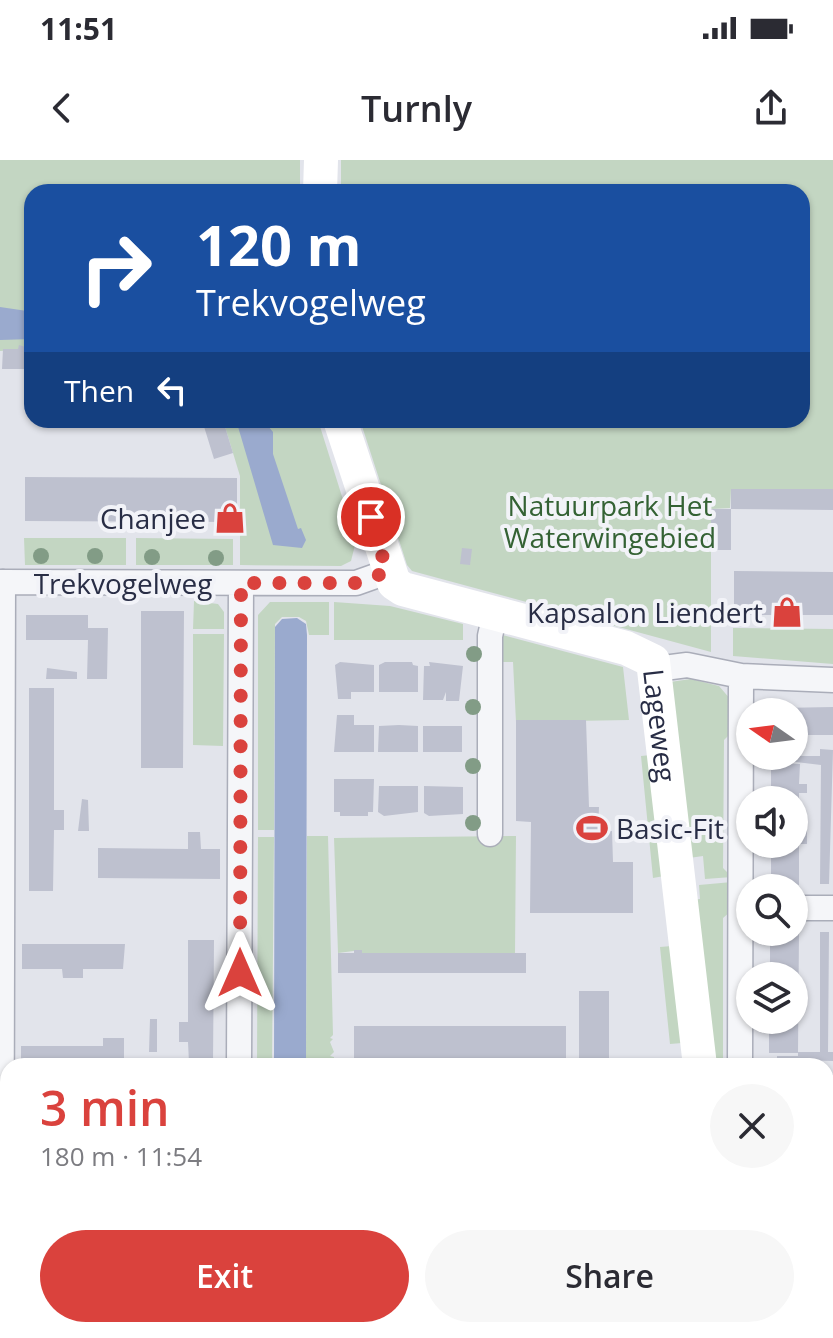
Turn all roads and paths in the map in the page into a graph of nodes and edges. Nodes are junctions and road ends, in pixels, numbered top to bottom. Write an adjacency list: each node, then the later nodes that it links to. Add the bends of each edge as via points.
1 (321, 160): 2 (street)
2 (320, 184)
3 (342, 428): 4 (street)
4 (387, 572): 6 (street, Trekvogelweg, via 356,583); 7 (street, Lageweg, via 403,589)
5 (2, 582): 6 (street, Trekvogelweg); 16 (street)
6 (241, 583): 17 (street)
7 (495, 614): 8 (street, Lageweg, via 637,652); 11 (street, via 490,645)
8 (656, 669): 9 (street, via 687,665); 18 (street, Lageweg)
9 (741, 676): 10 (street); 12 (street)
10 (833, 680)
11 (490, 834)
12 (744, 874)
13 (808, 908): 14 (street)
14 (833, 908)
15 (744, 946): 19 (street)
16 (3, 1058)
17 (239, 1058)
18 (697, 1058)
19 (740, 1058)

